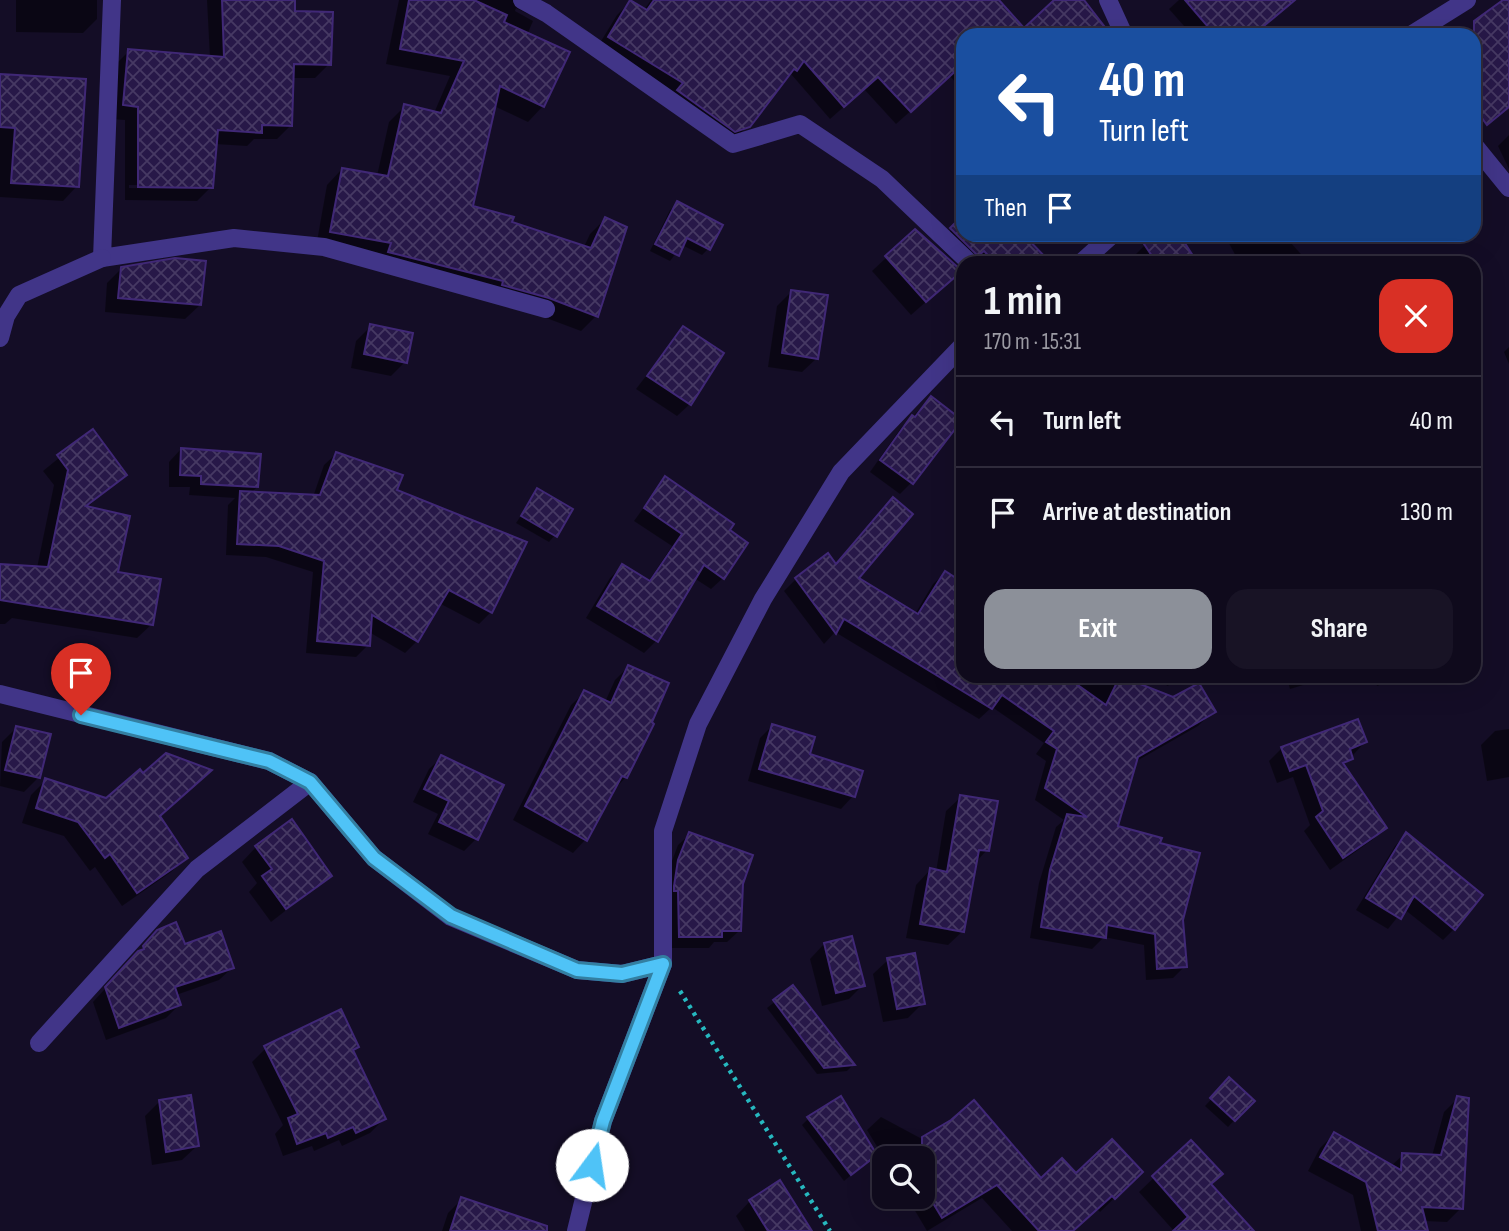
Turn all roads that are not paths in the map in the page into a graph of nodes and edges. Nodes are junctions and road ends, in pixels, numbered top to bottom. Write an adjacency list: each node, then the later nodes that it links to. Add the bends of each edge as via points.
1 (113, 0): 12 (street)
2 (522, 0): 10 (street, via 733,144 800,124 882,179)
3 (1108, 0): 5 (street)
4 (1467, 0): 6 (street)
5 (1121, 28)
6 (1422, 28)
7 (1481, 154): 8 (street)
8 (1509, 188)
9 (1104, 242): 11 (street)
10 (963, 256)
11 (1089, 256)
12 (102, 258): 13 (street, via 234,238 324,247); 14 (street, via 19,295)
13 (546, 309)
14 (0, 338)
15 (956, 352): 18 (street, via 841,472 763,599 698,724 663,831)
16 (0, 694): 17 (street, via 269,761)
17 (310, 782): 18 (street, via 374,858 451,916 577,970 622,974); 19 (street, via 197,869)
18 (663, 964): 20 (street, via 603,1121)
19 (39, 1043)
20 (576, 1231)

